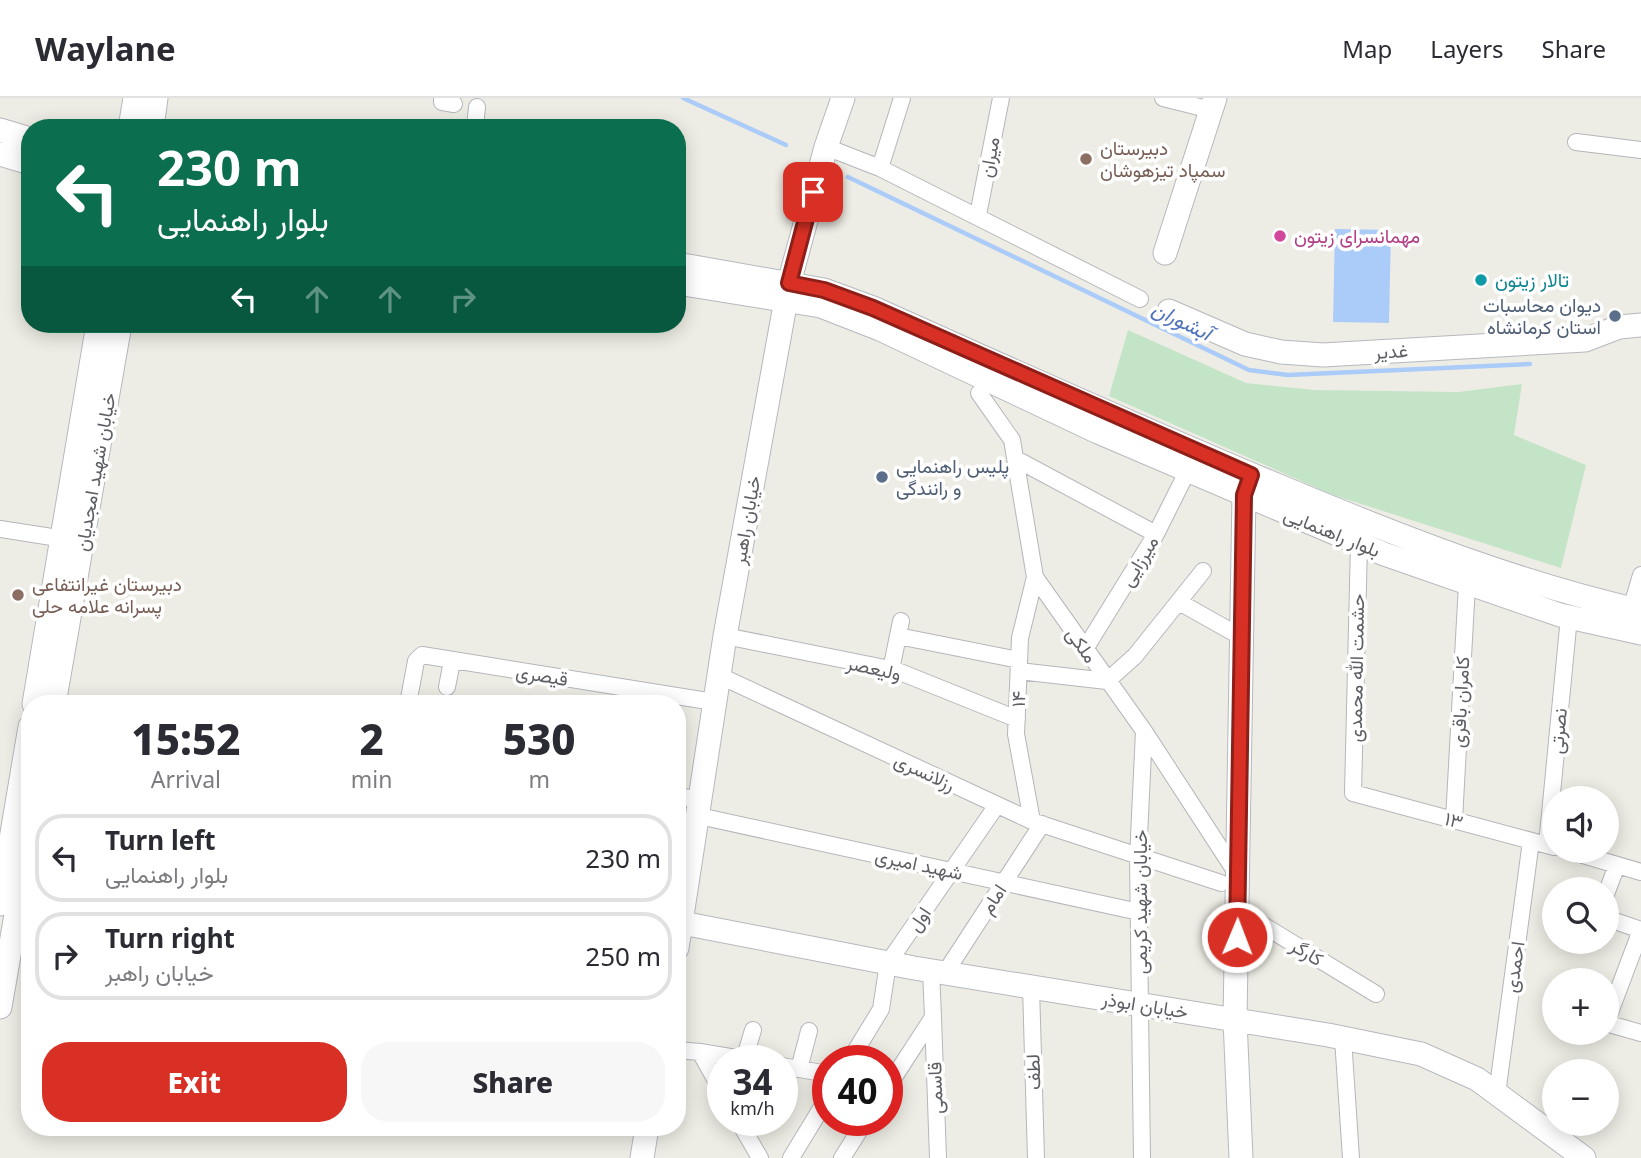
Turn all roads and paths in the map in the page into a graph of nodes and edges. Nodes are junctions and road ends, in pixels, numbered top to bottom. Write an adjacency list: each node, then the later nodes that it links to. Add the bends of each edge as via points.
1 (135, 98): 9 (main road)
2 (156, 98): 10 (main road)
3 (843, 98): 15 (main road, خیابان راهبر)
4 (902, 98): 19 (street)
5 (1001, 98): 20 (street, میران)
6 (1163, 98): 7 (street)
7 (1213, 104): 21 (main road)
8 (477, 107): 11 (street)
9 (132, 119)
10 (153, 119)
11 (476, 119)
12 (0, 130): 13 (main road)
13 (21, 136)
14 (1576, 142): 16 (street)
15 (826, 147): 19 (street); 24 (main road, خیابان راهبر)
16 (1641, 150)
17 (0, 154): 18 (main road)
18 (21, 160)
19 (880, 168): 20 (street)
20 (978, 215): 25 (street)
21 (1165, 253)
22 (686, 266): 24 (main road, بلوار راهنمایی)
23 (686, 284): 24 (main road, بلوار راهنمایی)
24 (787, 292): 33 (main road, بلوار راهنمایی, via 880,329); 34 (main road, بلوار راهنمایی, via 824,290 873,308); 47 (main road, خیابان راهبر)
25 (1140, 299)
26 (1641, 305): 28 (main road)
27 (1169, 311): 28 (main road, غدیر, via 1245,344 1323,355 1585,340)
28 (1630, 326)
29 (97, 333): 37 (main road, خیابان شهید امجدیان)
30 (118, 333): 37 (main road, خیابان شهید امجدیان)
31 (979, 393): 32 (street, ملکی, via 1013,440)
32 (1016, 459): 36 (street); 41 (street, ملکی)
33 (1188, 470): 34 (main road, بلوار راهنمایی); 36 (street, میرزایی)
34 (1248, 485): 38 (main road, بلوار راهنمایی); 44 (main road, بلوار راهنمایی, via 1560,592); 48 (main road)
35 (0, 529): 37 (street)
36 (1156, 534): 49 (street, میرزایی)
37 (73, 540): 56 (main road, خیابان شهید امجدیان); 57 (main road, خیابان شهید امجدیان)
38 (1359, 543): 42 (main road, بلوار راهنمایی); 66 (street, حشمت الله محمدی)
39 (1203, 571): 43 (street)
40 (1641, 575): 44 (street)
41 (1035, 577): 49 (street, ملکی); 51 (street, ۱۴, via 1020,638)
42 (1467, 584): 45 (main road, بلوار راهنمایی); 71 (street, کامران باقری)
43 (1179, 601): 48 (street); 54 (street, via 1135,656)
44 (1636, 610)
45 (1569, 617): 46 (main road, بلوار راهنمایی); 64 (street, نصرتی)
46 (1641, 633)
47 (724, 636): 52 (street, ولیعصر); 53 (main road, خیابان راهبر)
48 (1243, 638): 81 (main road)
49 (1085, 649): 54 (street, ملکی)
50 (452, 660): 55 (street); 58 (street, قیصری, via 417,657); 59 (street, قیصری)
51 (1019, 666): 52 (street, via 900,628); 54 (street); 62 (street, ۱۴)
52 (891, 670): 62 (street, ولیعصر)
53 (718, 675): 61 (main road, خیابان راهبر); 68 (street, رزلانسری)
54 (1107, 681): 63 (street, ملکی)
55 (447, 687)
56 (36, 695)
57 (55, 695)
58 (410, 695)
59 (671, 695)
60 (686, 697): 61 (street, قیصری)
61 (715, 702): 69 (main road, خیابان راهبر)
62 (1017, 719): 72 (street, ۱۴, via 1016,734)
63 (1144, 731): 75 (street, خیابان شهید کریمی); 81 (street, ملکی)
64 (1556, 786)
65 (21, 789): 70 (main road)
66 (1353, 793): 71 (street, ۱۳)
67 (686, 801): 69 (street, شهید امیری)
68 (997, 805): 72 (street, رزلانسری); 78 (street, اول)
69 (700, 808): 78 (street, شهید امیری); 83 (main road, خیابان راهبر)
70 (17, 817): 84 (main road); 96 (main road)
71 (1454, 820): 73 (street, ۱۳)
72 (1037, 823): 75 (street, رزلانسری); 82 (street, امام)
73 (1531, 841): 74 (street, ۱۳); 113 (street, احمدی)
74 (1542, 844)
75 (1138, 858): 81 (street, رزلانسری); 86 (street, خیابان شهید کریمی)
76 (1610, 863): 77 (street)
77 (1617, 865): 79 (street); 80 (street)
78 (951, 871): 82 (street, شهید امیری); 90 (street, اول)
79 (1641, 872)
80 (1612, 877)
81 (1230, 879): 85 (main road)
82 (1003, 883): 86 (street, شهید امیری); 91 (street, امام)
83 (686, 885)
84 (0, 904)
85 (1238, 910): 94 (street, کارگر); 98 (main road)
86 (1139, 912): 95 (street, خیابان شهید کریمی)
87 (686, 924): 90 (main road, خیابان ابوذر)
88 (1619, 924): 89 (street)
89 (1640, 934): 93 (street)
90 (888, 963): 91 (main road, خیابان ابوذر); 105 (street, via 881,1009)
91 (938, 972): 92 (main road, خیابان ابوذر); 97 (street, قاسمی)
92 (1031, 987): 95 (main road, خیابان ابوذر); 123 (street, لطف)
93 (1619, 989)
94 (1376, 994)
95 (1141, 1005): 98 (main road, خیابان ابوذر); 124 (street, خیابان شهید کریمی)
96 (0, 1007)
97 (933, 1017): 109 (street); 122 (street, قاسمی)
98 (1235, 1020): 103 (main road, خیابان ابوذر); 125 (main road)
99 (1619, 1027): 102 (street)
100 (753, 1030): 104 (street)
101 (809, 1031): 111 (street)
102 (1641, 1033)
103 (1343, 1038): 113 (main road, خیابان ابوذر, via 1421,1054 1477,1079); 126 (street)
104 (750, 1045)
105 (859, 1045)
106 (686, 1051): 107 (street)
107 (700, 1052): 108 (street); 110 (street)
108 (707, 1053)
109 (903, 1063)
110 (707, 1064)
111 (799, 1069): 112 (street)
112 (812, 1071)
113 (1497, 1094): 127 (main road, خیابان ابوذر)
114 (812, 1124): 120 (street)
115 (646, 1136): 118 (main road)
116 (747, 1136): 119 (street)
117 (856, 1136): 121 (street)
118 (642, 1158)
119 (760, 1158)
120 (792, 1158)
121 (842, 1158)
122 (938, 1158)
123 (1035, 1158)
124 (1142, 1158)
125 (1241, 1158)
126 (1351, 1158)
127 (1584, 1158)

